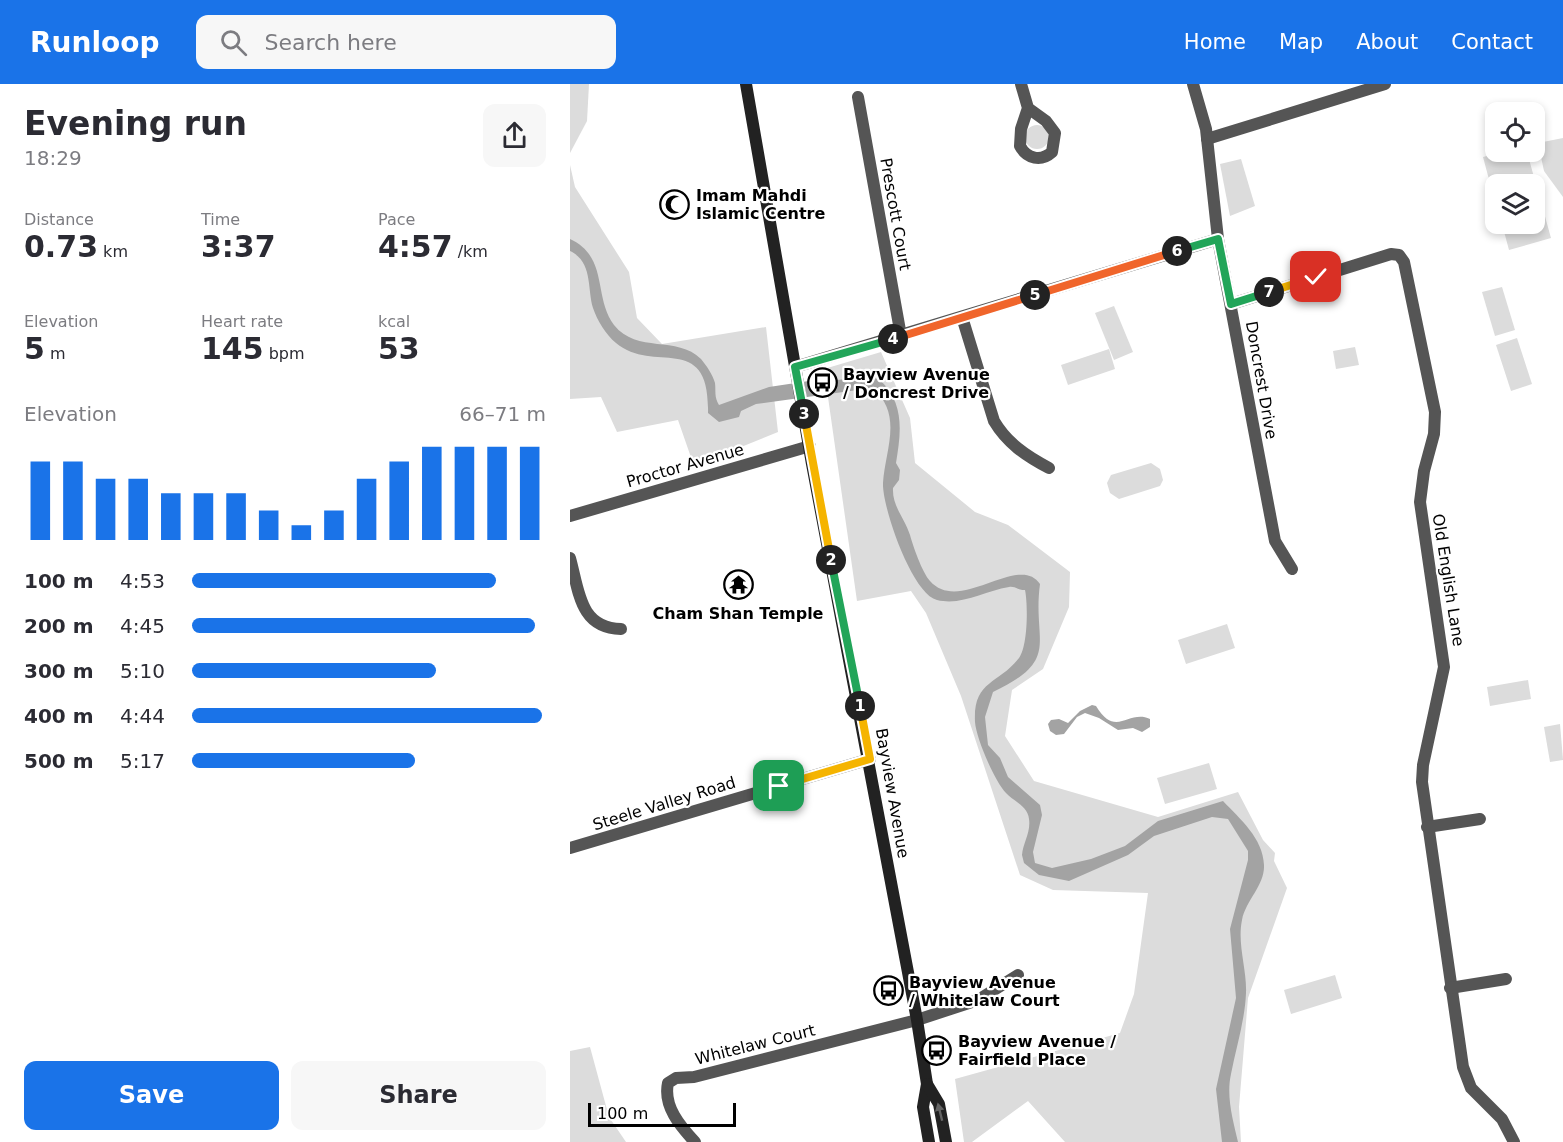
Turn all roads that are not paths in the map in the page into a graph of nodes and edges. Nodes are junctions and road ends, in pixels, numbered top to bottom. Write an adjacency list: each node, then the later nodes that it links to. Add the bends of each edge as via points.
1 (746, 84): 13 (main road, Bayview Avenue)
2 (1021, 84): 7 (street)
3 (1193, 84): 8 (street, Doncrest Drive)
4 (1385, 84): 5 (street)
5 (1358, 88): 8 (street)
6 (858, 97): 12 (street, Prescott Court)
7 (1028, 108)
8 (1207, 139): 9 (street, Doncrest Drive)
9 (1218, 239): 10 (street, Doncrest Drive); 11 (street)
10 (1231, 304): 18 (street, Doncrest Drive, via 1275,541); 22 (street, Old English Lane, via 1387,255 1399,255 1404,262 1435,412 1420,502 1444,667 1423,765)
11 (962, 317): 12 (street); 15 (street, via 994,421 1031,459)
12 (901, 336): 13 (street)
13 (796, 371): 14 (main road, Bayview Avenue)
14 (810, 446): 16 (street, Proctor Avenue); 20 (main road, Bayview Avenue)
15 (1048, 468)
16 (570, 516)
17 (570, 558): 19 (street, via 585,614 602,626)
18 (1292, 569)
19 (621, 629)
20 (870, 759): 23 (street, Steele Valley Road); 27 (main road, Bayview Avenue)
21 (1480, 819): 22 (street)
22 (1427, 827): 26 (street, Old English Lane)
23 (570, 848)
24 (1018, 975): 27 (street, via 978,1000)
25 (1506, 979): 26 (street)
26 (1450, 988): 32 (street, Old English Lane, via 1463,1067 1471,1088 1502,1119)
27 (917, 1020): 28 (main road, Bayview Avenue); 29 (street, Whitelaw Court, via 668,1083 668,1104)
28 (927, 1084): 30 (main road, Bayview Avenue, via 923,1111); 31 (main road, Bayview Avenue, one-way to 28, via 939,1104)
29 (695, 1142)
30 (929, 1142)
31 (946, 1142)
32 (1514, 1142)

